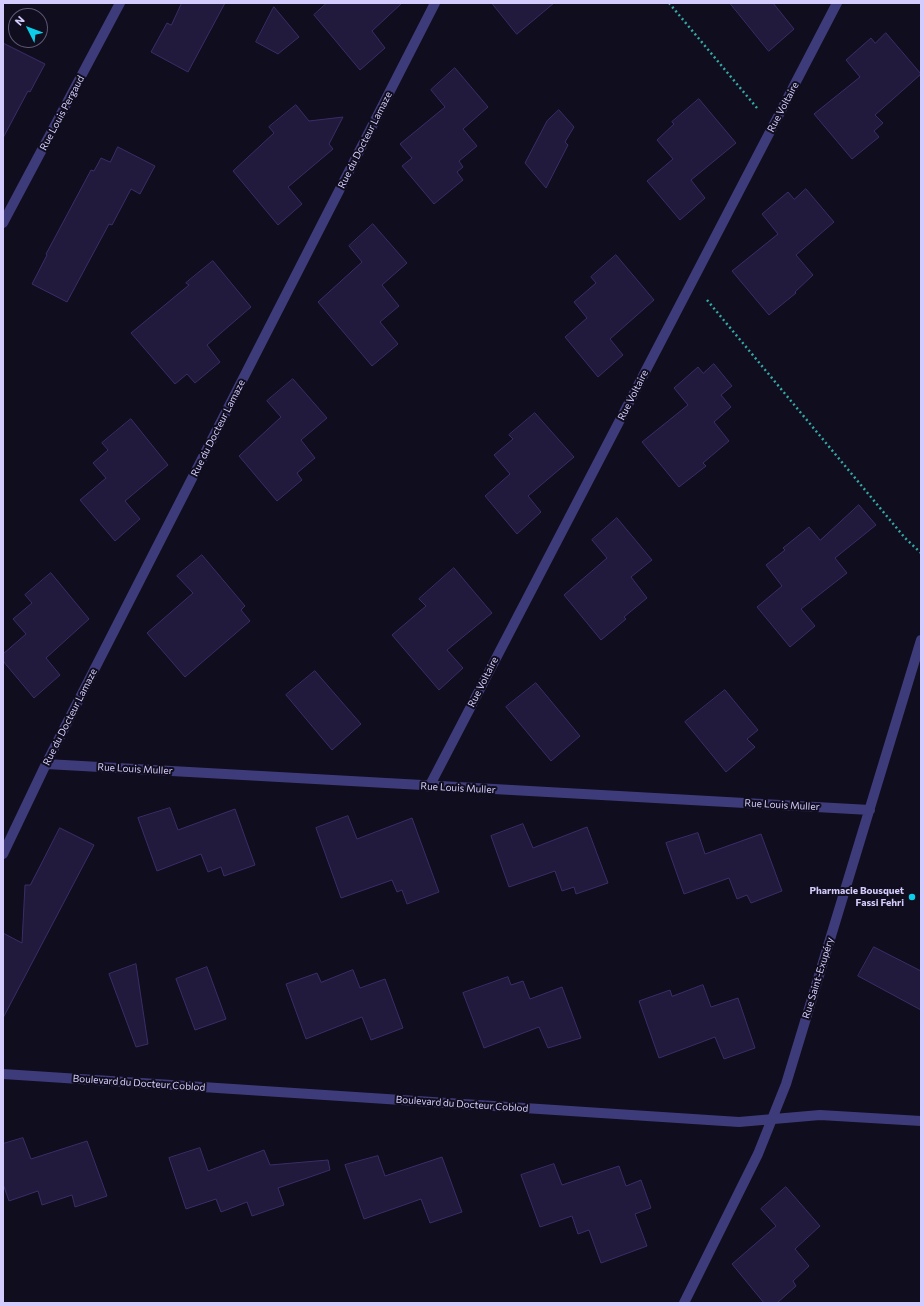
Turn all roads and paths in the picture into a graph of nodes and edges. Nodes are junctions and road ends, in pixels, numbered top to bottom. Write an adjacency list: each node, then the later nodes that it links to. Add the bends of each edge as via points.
1 (120, 3): 6 (street, Rue Louis Pergaud)
2 (435, 3): 10 (street, Rue du Docteur Lamaze)
3 (669, 3): 5 (path)
4 (837, 3): 5 (street, Rue Voltaire)
5 (773, 126): 7 (street, Rue Voltaire)
6 (3, 223)
7 (692, 282): 8 (path); 11 (street, Rue Voltaire)
8 (921, 553)
9 (921, 640): 12 (street, Rue Saint-Exupéry)
10 (46, 764): 11 (street, Rue Louis Muller); 13 (street, Rue du Docteur Lamaze)
11 (429, 787): 12 (street, Rue Louis Muller)
12 (870, 810): 15 (street, Rue Saint-Exupéry, via 788,1076)
13 (3, 854)
14 (3, 1074): 15 (street, Boulevard du Docteur Coblod, via 739,1122)
15 (772, 1119): 16 (street, Boulevard du Docteur Coblod, via 820,1115); 17 (street, Rue Saint-Exupéry, via 758,1154)
16 (921, 1121)
17 (684, 1303)

